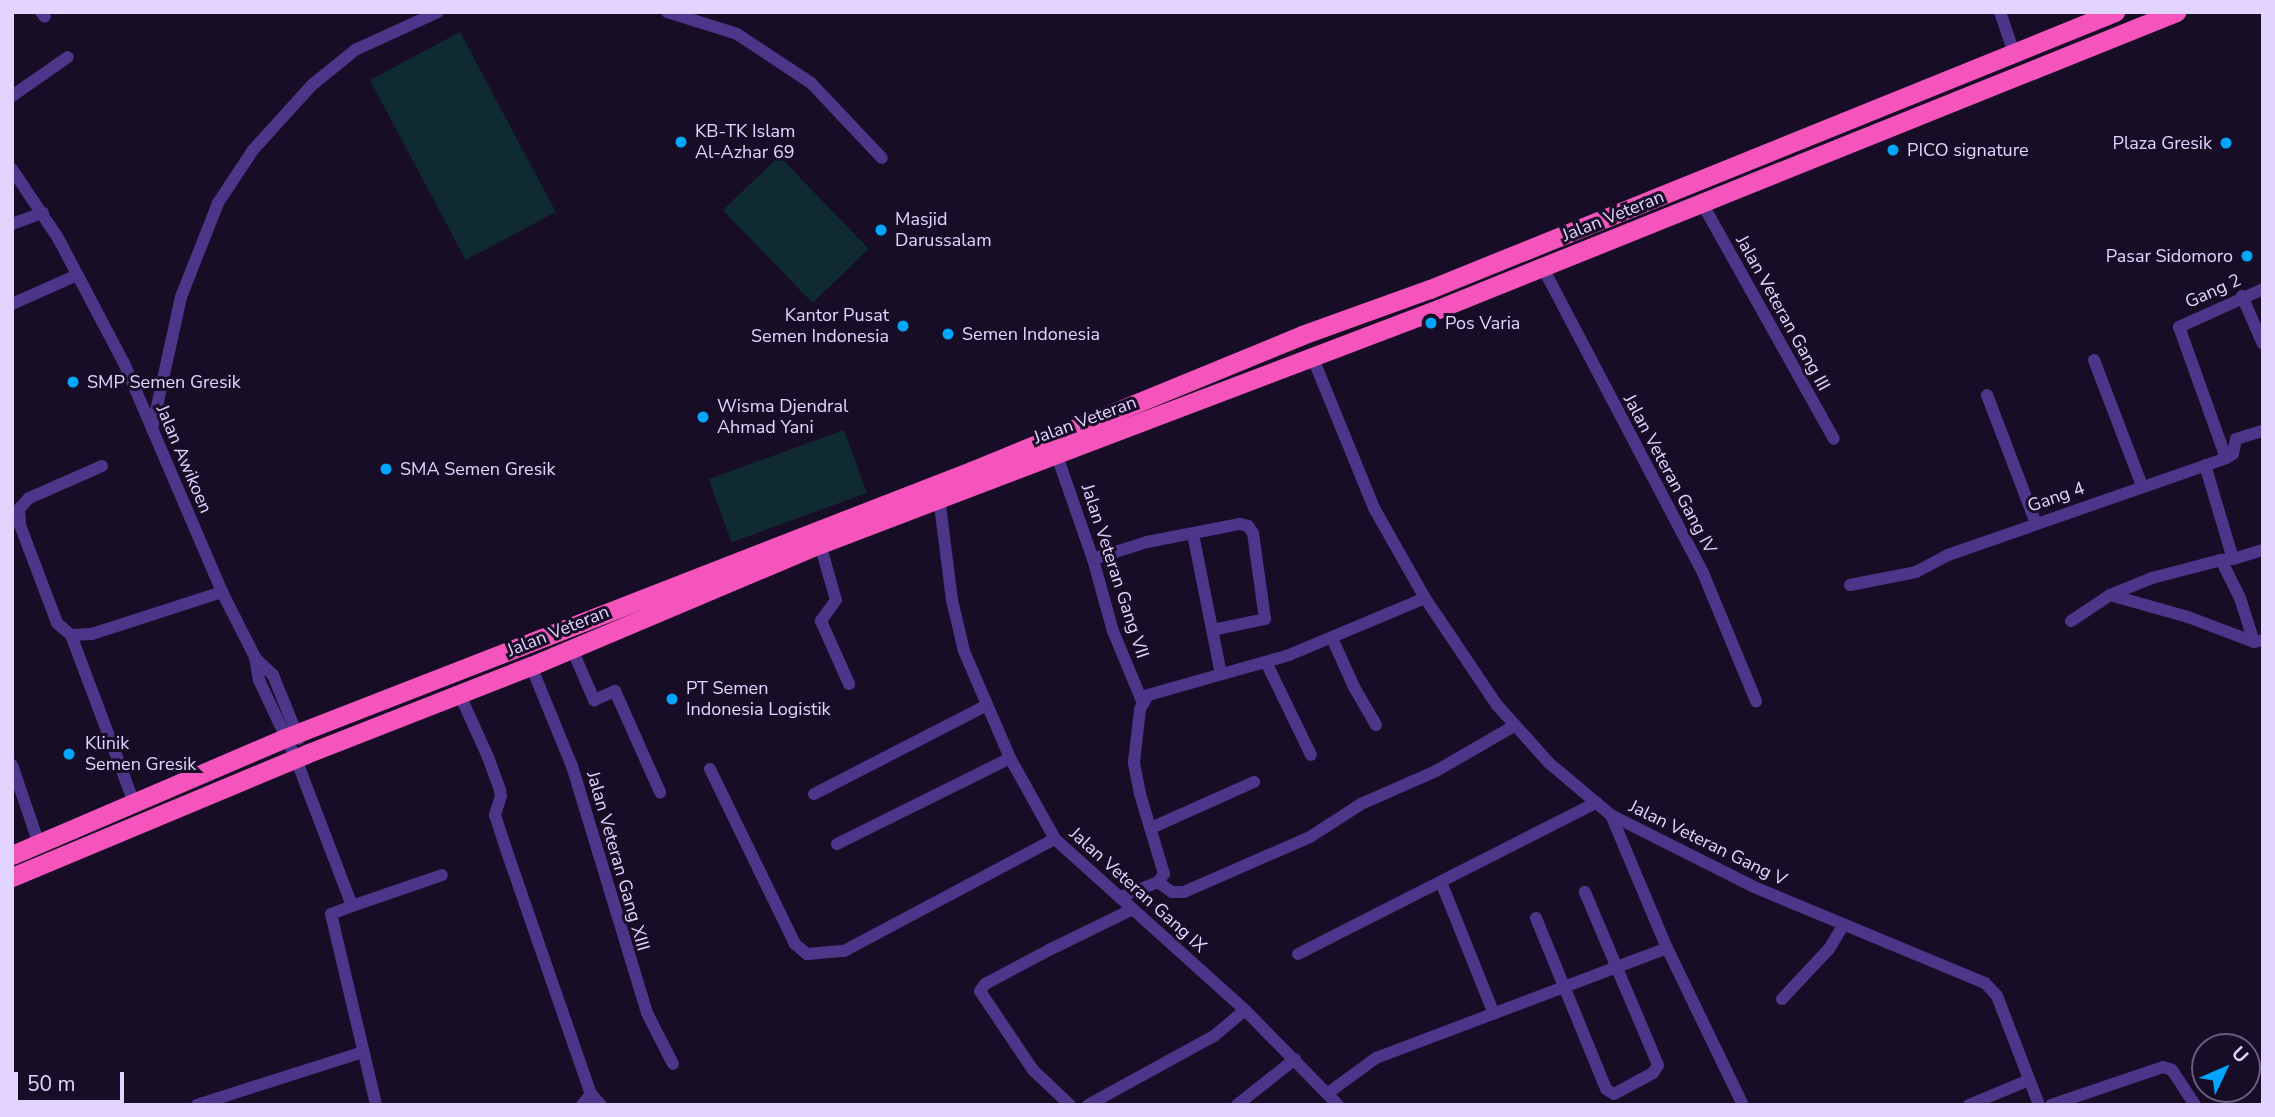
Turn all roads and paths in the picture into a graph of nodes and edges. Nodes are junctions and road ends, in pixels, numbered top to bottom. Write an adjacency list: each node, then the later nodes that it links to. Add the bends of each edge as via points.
1 (438, 12): 27 (street, via 355,50 312,85 253,150 218,203 181,297)
2 (667, 12): 9 (street, via 737,34 811,83)
3 (2000, 12): 6 (street)
4 (2115, 12): 6 (highway, Jalan Veteran)
5 (2176, 12): 11 (highway, Jalan Veteran)
6 (2014, 53): 16 (highway, Jalan Veteran)
7 (68, 57): 8 (street)
8 (12, 96)
9 (882, 158)
10 (12, 169): 12 (street, Jalan Awikoen)
11 (1702, 203): 14 (highway, Jalan Veteran); 29 (street, Jalan Veteran Gang III)
12 (43, 213): 13 (street); 15 (street, Jalan Awikoen)
13 (12, 224)
14 (1543, 268): 21 (highway, Jalan Veteran); 58 (street, Jalan Veteran Gang IV, via 1703,573)
15 (77, 275): 20 (street); 27 (street, Jalan Awikoen, via 124,362)
16 (1430, 289): 19 (highway, Jalan Veteran); 21 (street)
17 (2263, 289): 18 (street, Gang 2)
18 (2242, 296): 23 (street); 31 (street, Gang 2, via 2179,327)
19 (1406, 298): 22 (street); 62 (highway, Jalan Veteran)
20 (12, 304)
21 (1438, 309): 22 (highway, Jalan Veteran)
22 (1414, 317): 24 (highway, Jalan Veteran)
23 (2263, 344)
24 (1312, 356): 30 (highway, Jalan Veteran); 45 (street, Jalan Veteran Gang V, via 1374,508)
25 (2094, 360): 34 (street)
26 (1987, 395): 36 (street)
27 (152, 429): 43 (street, Jalan Awikoen)
28 (2263, 431): 31 (street, Gang 4, via 2236,439 2233,454)
29 (1834, 439)
30 (1056, 453): 35 (highway, Jalan Veteran); 40 (street, Jalan Veteran Gang VII)
31 (2226, 458): 32 (street, Gang 4)
32 (2206, 465): 34 (street, Gang 4); 41 (street)
33 (102, 467): 48 (street, via 29,498 19,509 20,525 57,623)
34 (2142, 486): 36 (street, Gang 4)
35 (939, 497): 38 (highway, Jalan Veteran); 59 (street, Jalan Veteran Gang IX, via 957,628)
36 (2036, 523): 42 (street, Gang 4, via 1948,555 1916,572)
37 (1193, 534): 40 (street, via 1146,542); 47 (street); 47 (street, via 1240,524 1253,533 1265,619)
38 (820, 544): 51 (highway, Jalan Veteran); 55 (street, via 836,600 821,621)
39 (2263, 550): 41 (street)
40 (1093, 559): 57 (street, Jalan Veteran Gang VII, via 1112,631)
41 (2227, 559): 44 (street, via 2152,578); 50 (street)
42 (1850, 585)
43 (222, 592): 48 (street, via 92,634); 62 (street, Jalan Awikoen, via 254,657 259,680)
44 (2110, 595): 46 (street); 50 (street)
45 (1425, 598): 49 (street); 61 (street, Jalan Veteran Gang V)
46 (2071, 621)
47 (1213, 630): 54 (street)
48 (71, 635): 72 (street)
49 (1332, 638): 52 (street); 60 (street)
50 (2258, 641)
51 (572, 649): 53 (highway, Jalan Veteran); 69 (street, via 594,700 615,691)
52 (1266, 662): 54 (street); 63 (street)
53 (531, 666): 56 (highway, Jalan Veteran); 98 (street, Jalan Veteran Gang XIII, via 572,766 643,1002)
54 (1221, 674): 57 (street, via 1157,690)
55 (849, 684)
56 (458, 693): 64 (highway, Jalan Veteran); 101 (street, via 501,796 495,815)
57 (1142, 701): 74 (street, via 1134,762)
58 (1756, 701)
59 (985, 706): 65 (street, Jalan Veteran Gang IX); 70 (street)
60 (1376, 725)
61 (1514, 726): 71 (street, Jalan Veteran Gang V, via 1549,763); 81 (street, via 1436,771 1362,804 1310,837 1184,892 1172,892)
62 (291, 736): 64 (street, Jalan Awikoen); 72 (highway, Jalan Veteran)
63 (1311, 755)
64 (301, 757): 80 (highway, Jalan Veteran); 85 (street, Jalan Awikoen)
65 (1010, 758): 75 (street, Jalan Veteran Gang IX); 77 (street)
66 (12, 765): 76 (street)
67 (710, 769): 75 (street, via 795,944 807,954 845,951)
68 (1254, 782): 74 (street)
69 (660, 792)
70 (814, 794)
71 (1597, 802): 73 (street, Jalan Veteran Gang V); 82 (street)
72 (134, 803): 76 (highway, Jalan Veteran)
73 (1611, 815): 88 (street, Jalan Veteran Gang V); 89 (street)
74 (1151, 828): 81 (street, via 1164,874)
75 (1055, 839): 84 (street, Jalan Veteran Gang IX)
76 (39, 844): 78 (highway, Jalan Veteran)
77 (837, 844)
78 (12, 855)
79 (442, 875): 85 (street)
80 (12, 877)
81 (1158, 882): 84 (street)
82 (1441, 882): 90 (street); 95 (street)
83 (1585, 892): 91 (street)
84 (1119, 897): 86 (street, Jalan Veteran Gang IX)
85 (352, 906): 96 (street, via 331,914)
86 (1133, 909): 94 (street, Jalan Veteran Gang IX); 107 (street, via 985,984 980,991 1033,1070)
87 (1536, 918): 92 (street)
88 (1843, 926): 93 (street, via 1829,950); 99 (street, Jalan Veteran Gang V, via 1985,984 1997,996)
89 (1667, 948): 91 (street); 111 (street)
90 (1298, 954)
91 (1617, 967): 92 (street); 92 (street, via 1658,1065 1653,1073 1614,1094 1606,1089)
92 (1565, 987): 95 (street)
93 (1782, 999)
94 (1245, 1010): 97 (street, Jalan Veteran Gang IX); 108 (street, via 1214,1036)
95 (1494, 1014): 100 (street, via 1376,1058)
96 (363, 1052): 103 (street); 104 (street)
97 (1295, 1059): 100 (street, Jalan Veteran Gang IX); 109 (street)
98 (673, 1065)
99 (2029, 1080): 102 (street); 113 (street, Jalan Veteran Gang V)
100 (1328, 1093): 110 (street, Jalan Veteran Gang IX)
101 (591, 1094): 105 (street); 106 (street)
102 (1990, 1101): 112 (street)
103 (197, 1105)
104 (376, 1105)
105 (582, 1105)
106 (601, 1105)
107 (1070, 1105)
108 (1088, 1105)
109 (1237, 1105)
110 (1338, 1105)
111 (1743, 1105)
112 (1969, 1105)
113 (2039, 1105)
114 (2052, 1105): 115 (street, via 2163,1067 2172,1070)
115 (2194, 1105)

